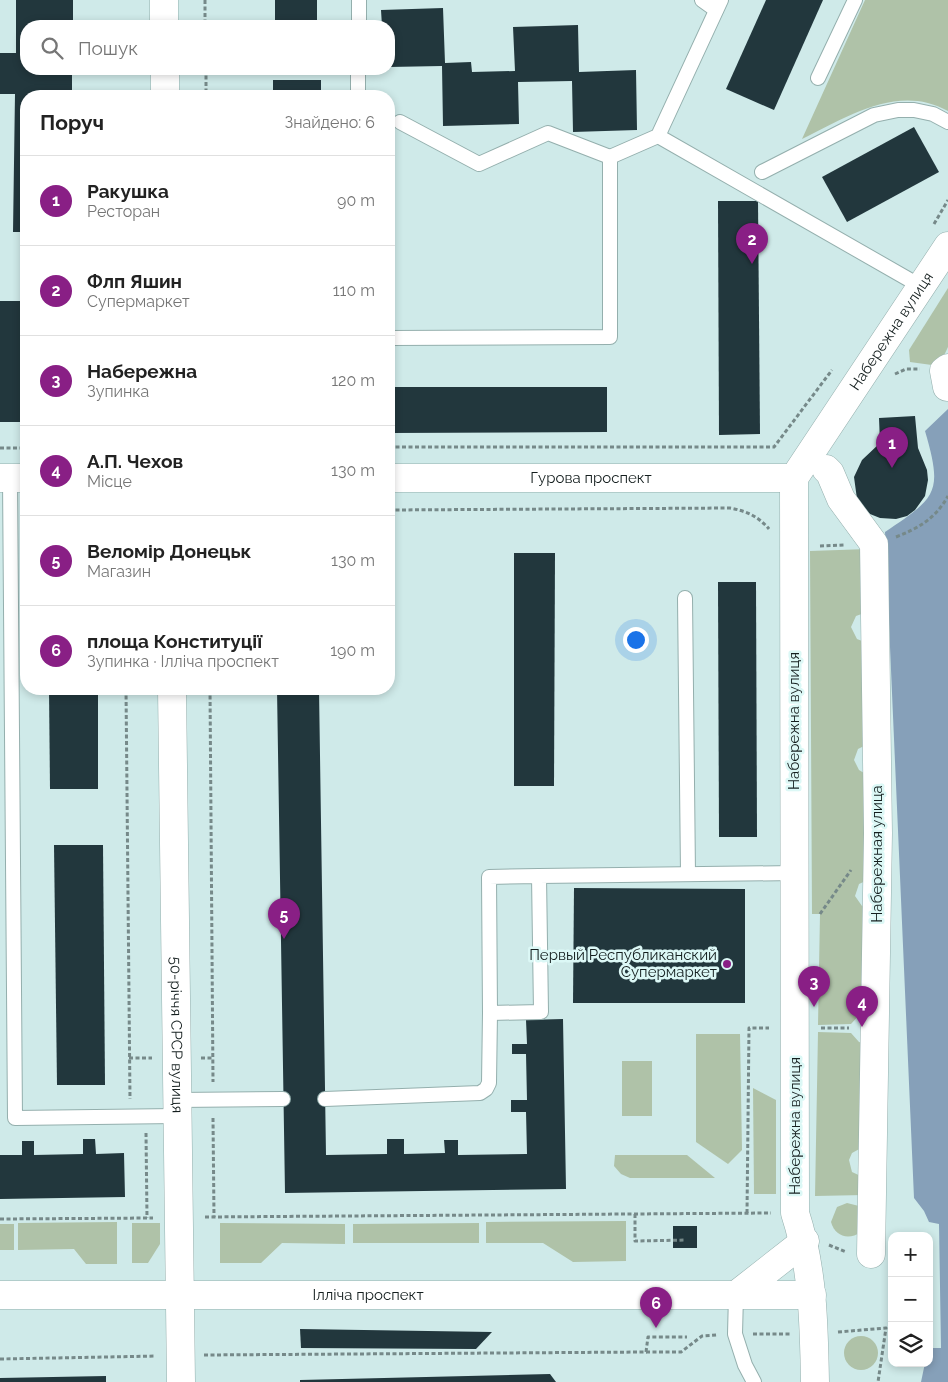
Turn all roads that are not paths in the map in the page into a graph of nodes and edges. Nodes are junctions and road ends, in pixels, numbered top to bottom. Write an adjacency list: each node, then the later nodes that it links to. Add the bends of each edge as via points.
1 (164, 0): 6 (main road)
2 (359, 0): 7 (lane)
3 (702, 0): 5 (lane)
4 (855, 0): 10 (lane)
5 (719, 5): 15 (lane)
6 (164, 20)
7 (359, 20)
8 (164, 75): 11 (main road)
9 (358, 75): 12 (lane)
10 (818, 78)
11 (165, 90)
12 (358, 90)
13 (400, 122): 16 (lane, via 479,164 548,132)
14 (948, 122): 17 (lane, via 933,114 914,110 874,115)
15 (658, 136): 16 (lane); 19 (lane)
16 (610, 157): 20 (lane, via 610,338)
17 (762, 172)
18 (941, 236): 19 (main road, Набережна вулиця)
19 (922, 287): 24 (main road, Набережна вулиця)
20 (395, 338)
21 (826, 469): 36 (main road, Набережная улица, via 841,499 878,543 878,833)
22 (12, 478): 27 (lane)
23 (395, 478): 24 (main road, Гурова проспект)
24 (794, 478): 28 (main road, Набережна вулиця)
25 (685, 598): 29 (lane)
26 (172, 695): 34 (main road, 50-річчя СРСР вулиця)
27 (6, 827): 34 (lane, via 14,1118 146,1117)
28 (795, 872): 29 (lane); 35 (main road, Набережна вулиця, via 795,1213)
29 (688, 874): 30 (lane)
30 (539, 876): 31 (lane, via 489,877); 31 (lane, via 541,1012)
31 (490, 1013): 33 (lane, via 489,1082 480,1093)
32 (283, 1099): 34 (lane, via 213,1100)
33 (325, 1100)
34 (176, 1108): 37 (main road, 50-річчя СРСР вулиця)
35 (815, 1241): 39 (main road); 40 (main road)
36 (871, 1254)
37 (180, 1294): 38 (main road, Ілліча проспект); 39 (main road, Ілліча проспект); 41 (main road, 50-річчя СРСР вулиця)
38 (0, 1295)
39 (736, 1295): 40 (main road, Ілліча проспект); 42 (lane, via 735,1334)
40 (812, 1295): 43 (main road)
41 (181, 1369)
42 (754, 1382)
43 (815, 1382)

